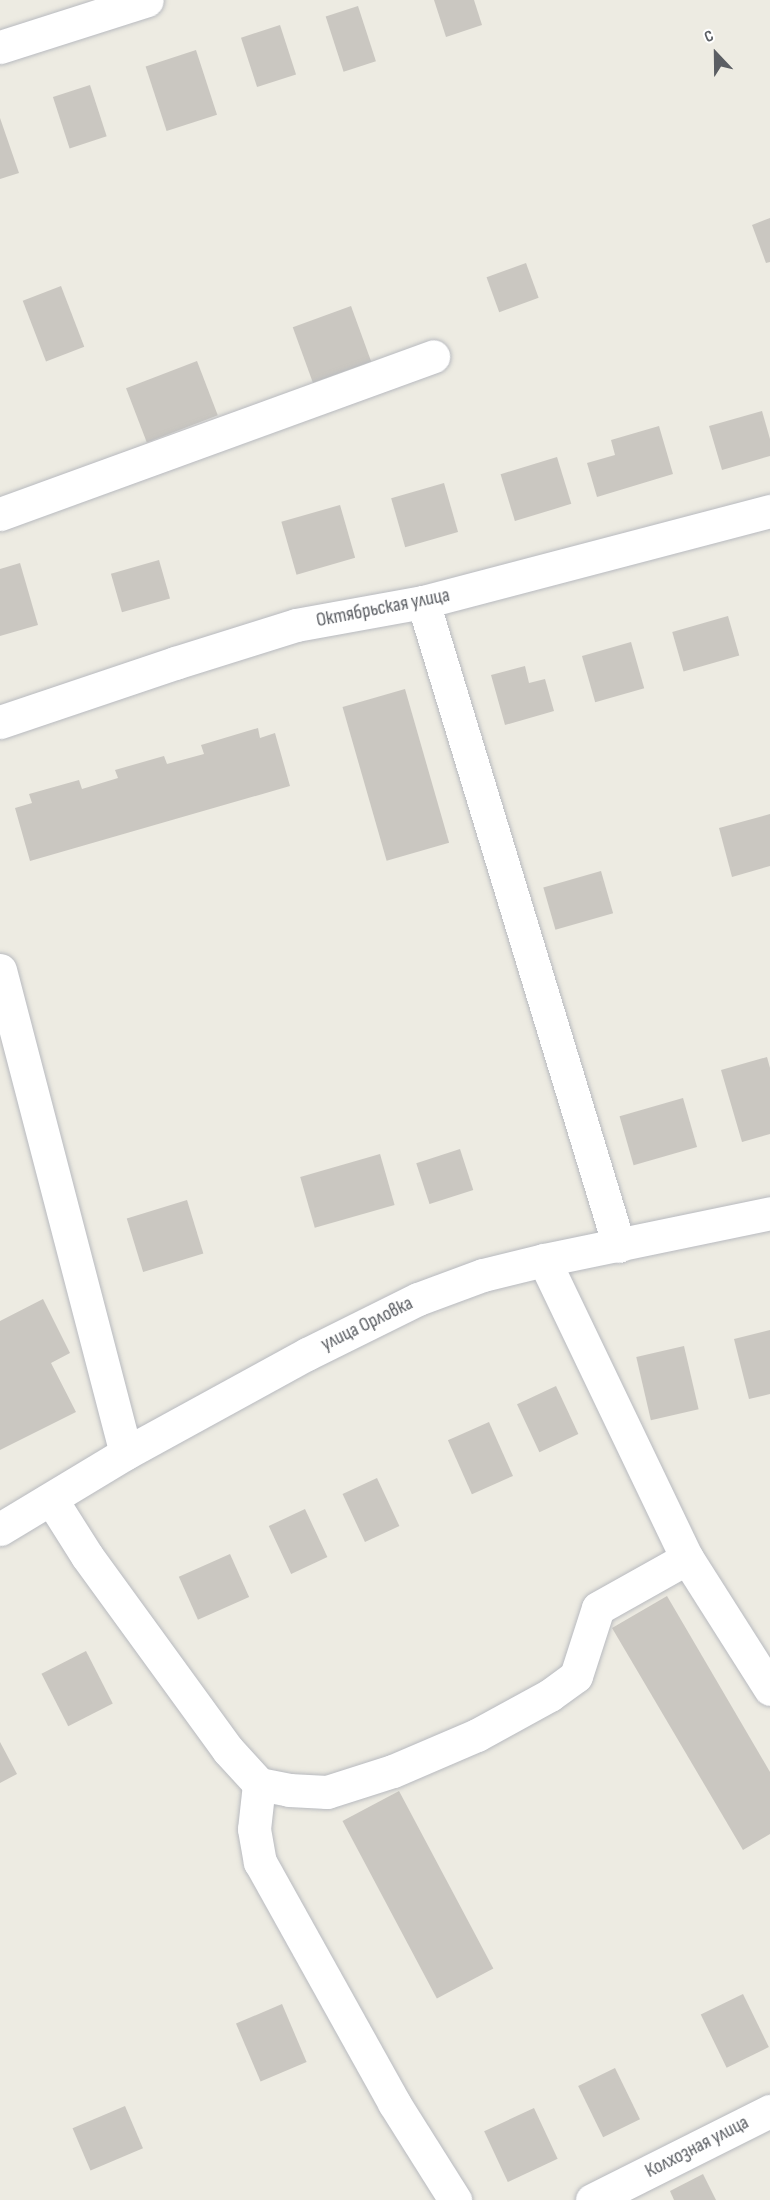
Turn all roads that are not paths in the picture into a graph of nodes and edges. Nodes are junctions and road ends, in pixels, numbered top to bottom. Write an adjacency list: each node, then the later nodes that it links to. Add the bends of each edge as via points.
1 (147, 0): 2 (street)
2 (0, 48)
3 (433, 356): 5 (street)
4 (770, 511): 6 (street, Октябрьская улица)
5 (0, 514)
6 (423, 602): 7 (street, Октябрьская улица, via 296,626); 10 (street)
7 (0, 722)
8 (0, 970): 12 (street)
9 (770, 1213): 10 (street, улица Орловка)
10 (619, 1245): 11 (street, улица Орловка)
11 (544, 1260): 12 (street, улица Орловка, via 483,1275 418,1299 307,1354); 15 (street)
12 (126, 1453): 13 (street, улица Орловка)
13 (51, 1499): 14 (street, улица Орловка); 17 (street, via 123,1608 228,1750)
14 (0, 1529)
15 (687, 1558): 16 (street); 17 (street, via 598,1608 576,1676 550,1695 477,1735 393,1771 327,1792)
16 (770, 1689)
17 (259, 1784): 19 (street, via 254,1829 260,1862 394,2103)
18 (770, 2111): 20 (street, Колхозная улица)
19 (455, 2200)
20 (592, 2200)

